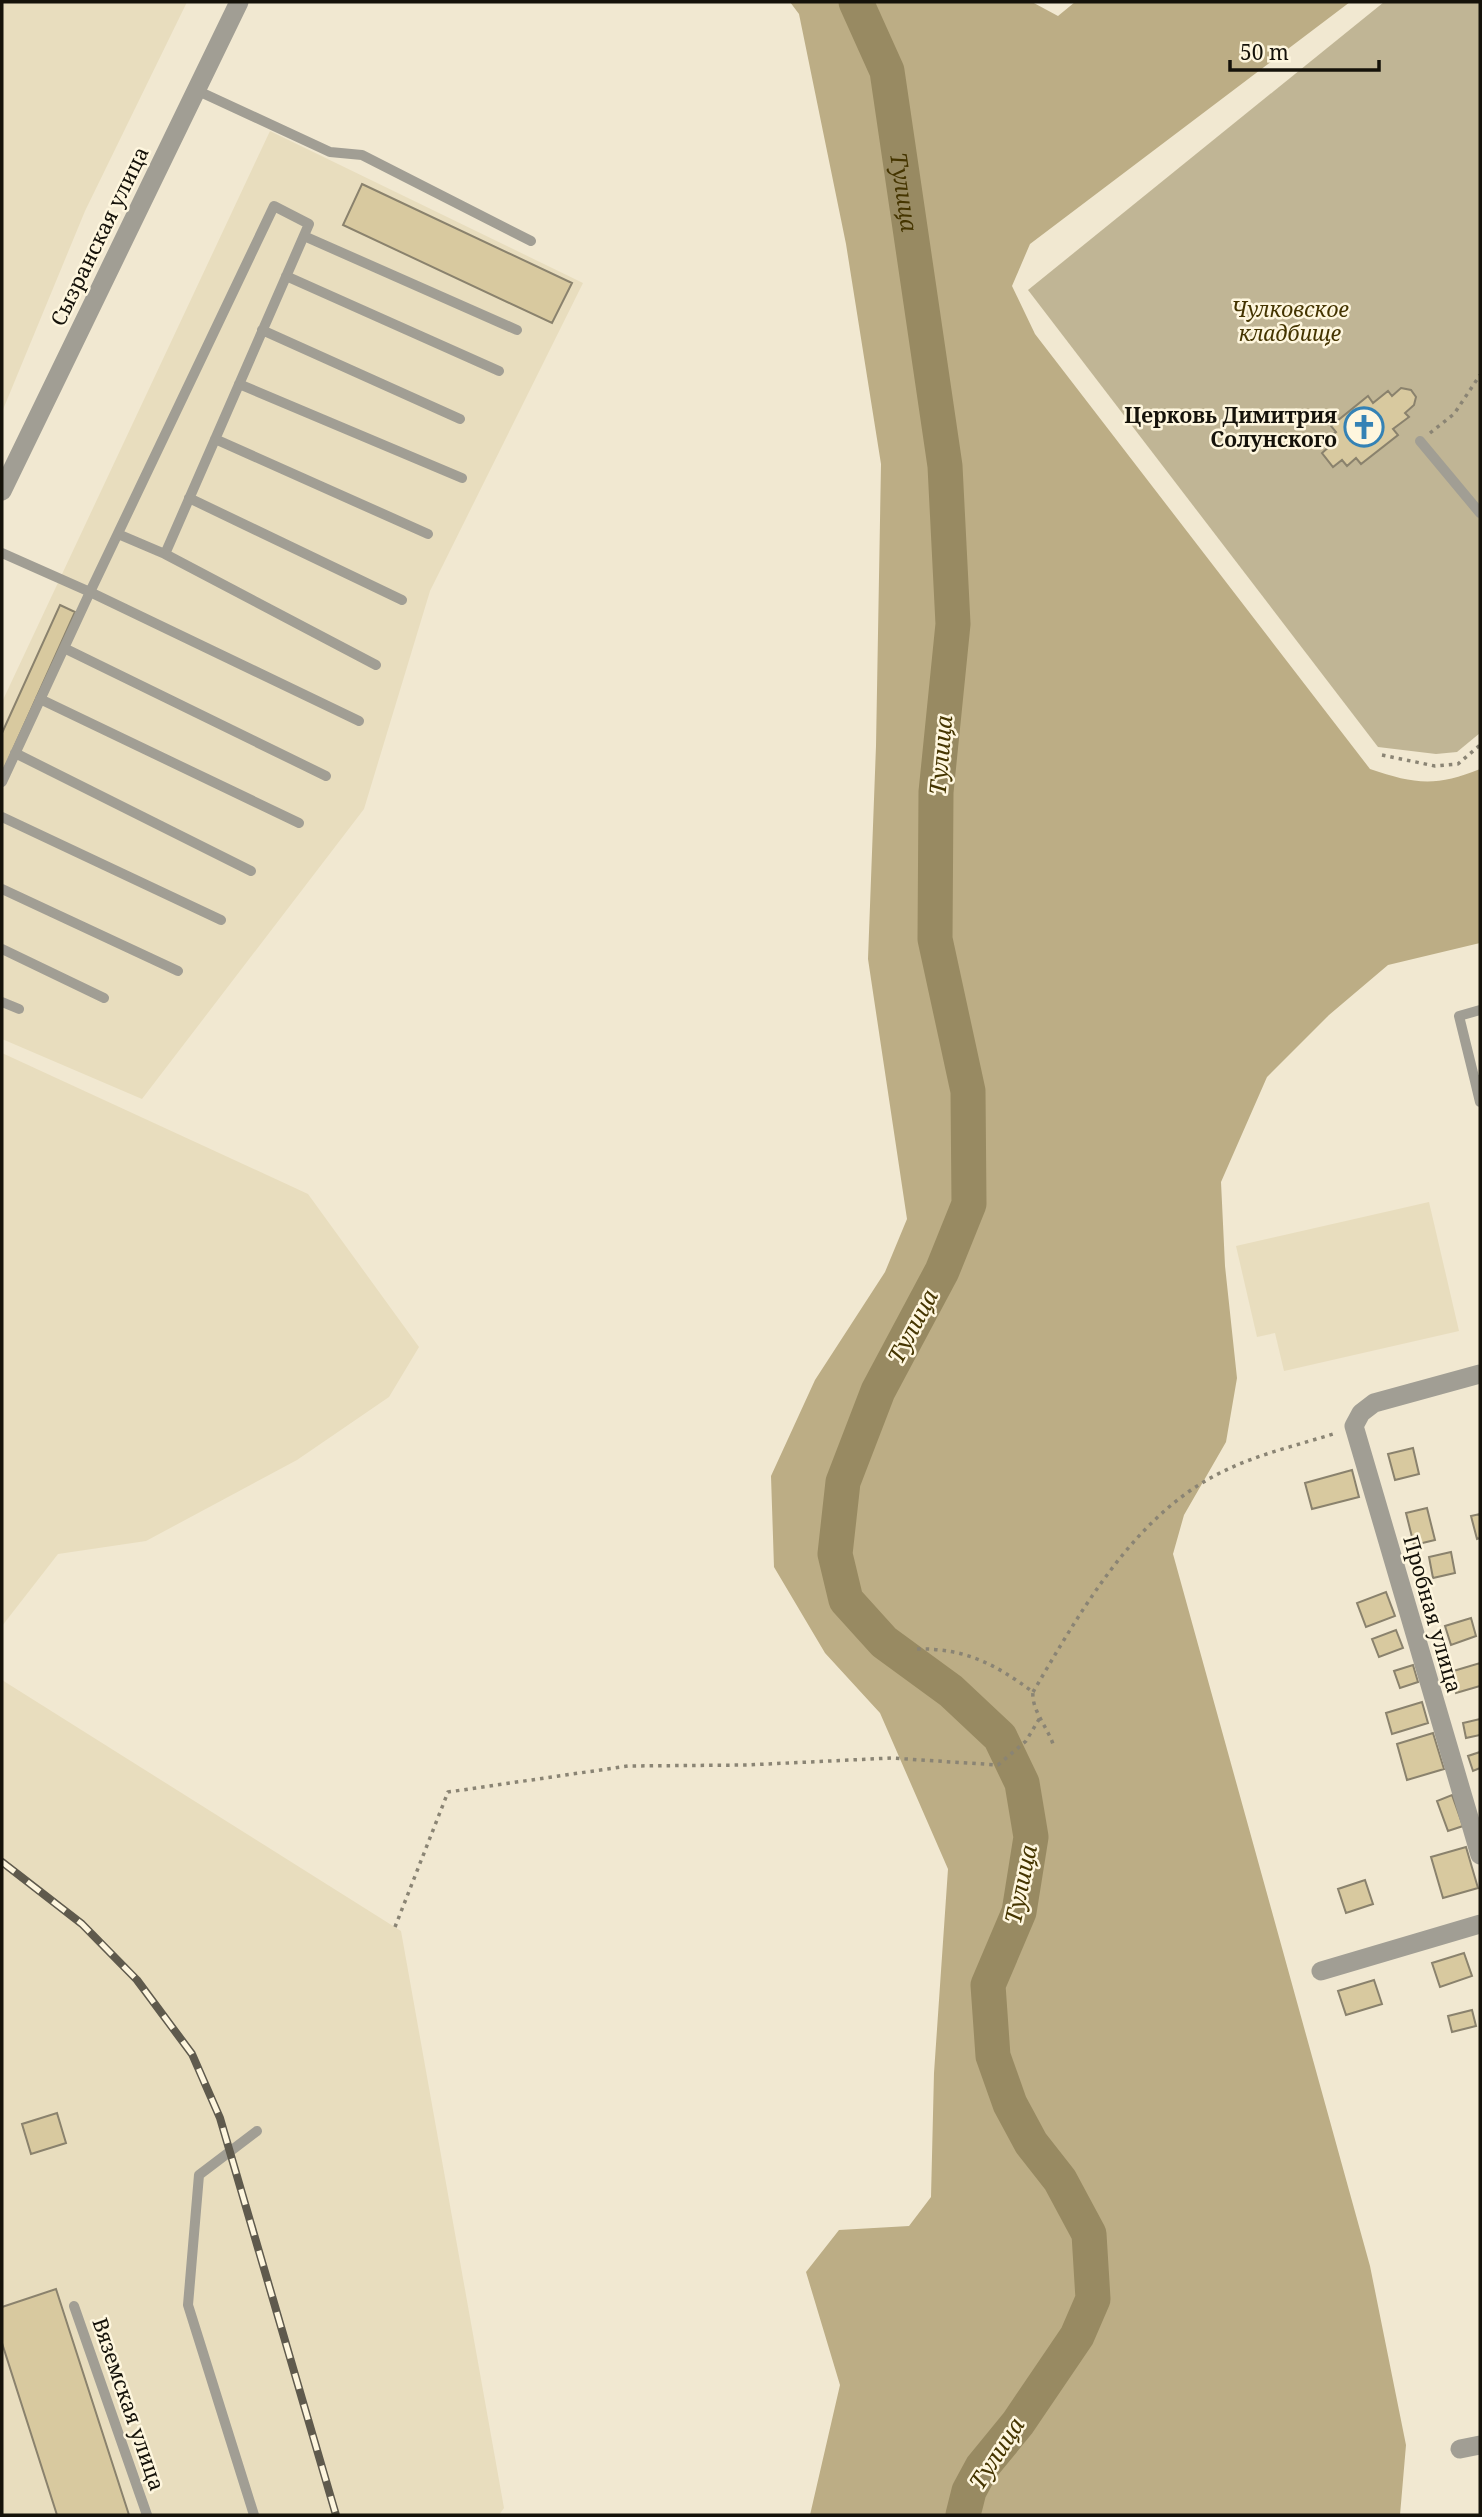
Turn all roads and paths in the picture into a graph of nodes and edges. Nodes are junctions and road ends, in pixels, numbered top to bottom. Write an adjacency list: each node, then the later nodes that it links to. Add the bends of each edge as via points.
1 (239, 2): 2 (street, Сызранская улица)
2 (195, 90): 4 (lane, via 330,152 362,155); 15 (street, Сызранская улица)
3 (303, 236): 5 (lane); 7 (lane); 18 (lane, via 309,224 274,206)
4 (531, 242)
5 (286, 276): 6 (lane); 8 (lane)
6 (262, 330): 10 (lane); 11 (lane)
7 (517, 330)
8 (499, 372)
9 (1480, 375): 13 (path, via 1454,414)
10 (239, 384): 12 (lane); 14 (lane)
11 (460, 419)
12 (215, 439): 16 (lane); 19 (lane)
13 (1420, 441): 17 (lane)
14 (462, 478)
15 (2, 491)
16 (189, 498): 21 (lane); 23 (lane)
17 (1480, 513)
18 (118, 534): 21 (lane); 22 (lane)
19 (428, 534)
20 (2, 553): 22 (lane)
21 (165, 554): 25 (lane)
22 (90, 592): 24 (lane); 27 (lane)
23 (402, 600)
24 (64, 648): 26 (lane); 31 (lane)
25 (376, 665)
26 (40, 699): 29 (lane); 34 (lane)
27 (359, 721)
28 (1480, 745): 30 (path, via 1458,764 1435,765)
29 (15, 753): 32 (lane); 35 (lane)
30 (1382, 755)
31 (326, 776)
32 (2, 782)
33 (2, 817): 37 (lane)
34 (299, 823)
35 (251, 871)
36 (2, 890): 39 (lane)
37 (221, 920)
38 (2, 948): 40 (lane)
39 (178, 971)
40 (104, 998)
41 (2, 1002): 42 (lane)
42 (19, 1010)
43 (1480, 1010): 44 (lane, via 1459,1016)
44 (1477, 1080): 45 (lane)
45 (1480, 1102)
46 (1480, 1374): 47 (street, via 1374,1403)
47 (1354, 1426): 49 (path, via 1223,1471 1168,1508 1103,1578); 52 (street, Пробная улица)
48 (917, 1649): 49 (path, via 944,1648 972,1656)
49 (1033, 1692): 50 (path, via 1032,1702)
50 (1041, 1716): 51 (path); 54 (path, via 1026,1741 998,1765 891,1758 628,1766 448,1792)
51 (1054, 1748)
52 (1480, 1855)
53 (1480, 1924): 55 (street)
54 (395, 1927)
55 (1321, 1971)
56 (257, 2131): 61 (lane, via 200,2175 188,2305)
57 (75, 2306): 60 (lane, Вяземская улица)
58 (1480, 2445): 59 (street)
59 (1460, 2449)
60 (147, 2515)
61 (254, 2515)

